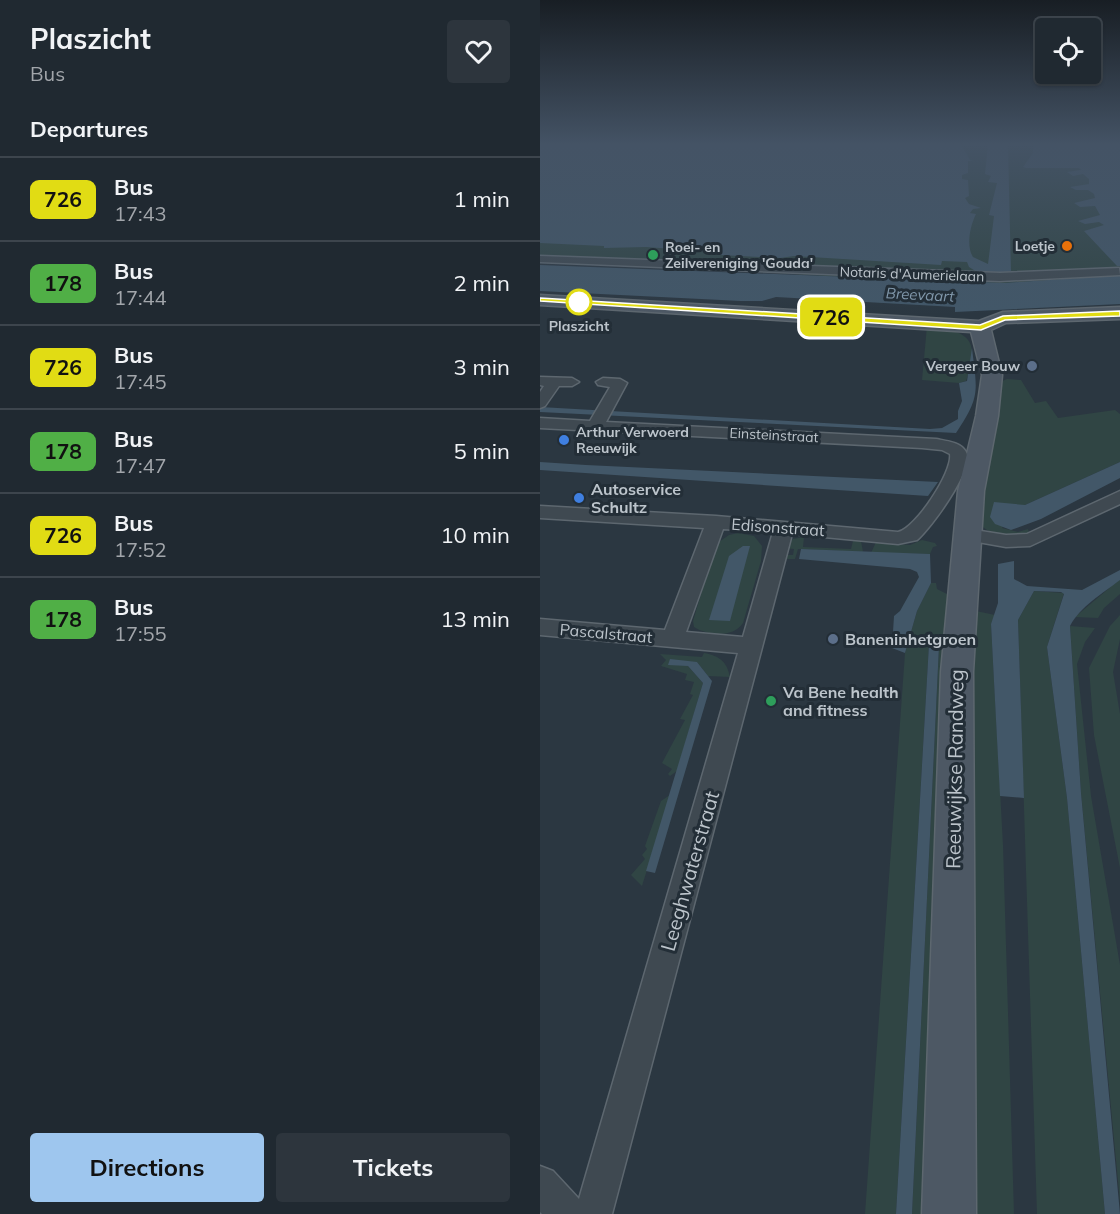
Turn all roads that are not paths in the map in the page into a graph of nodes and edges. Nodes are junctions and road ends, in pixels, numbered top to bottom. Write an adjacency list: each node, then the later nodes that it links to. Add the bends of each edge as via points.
1 (540, 259): 2 (street, Notaris d'Aumerielaan, via 1031,278)
2 (1119, 273)
3 (540, 300): 5 (main road)
4 (1120, 312): 5 (main road, via 1003,318)
5 (981, 327): 17 (main road, Reeuwijkse Randweg, via 992,375 971,491)
6 (548, 381): 7 (street); 9 (street)
7 (572, 382)
8 (603, 382): 10 (street, via 620,383)
9 (540, 403)
10 (601, 417): 11 (street, Einsteinstraat); 12 (street, Einsteinstraat)
11 (540, 423)
12 (952, 448): 16 (street, Edisonstraat, via 960,459 955,474 910,536)
13 (1120, 497): 17 (street, via 1030,540)
14 (540, 512): 15 (street, Edisonstraat)
15 (716, 522): 16 (street, Edisonstraat); 19 (street, Pascalstraat)
16 (784, 527): 20 (street, Leeghwaterstraat)
17 (968, 536): 24 (main road, Reeuwijkse Randweg, via 957,672)
18 (540, 627): 19 (street, Pascalstraat)
19 (673, 639): 20 (street, Pascalstraat)
20 (750, 646): 23 (street, Leeghwaterstraat)
21 (540, 1184): 22 (street)
22 (567, 1214)
23 (594, 1214)
24 (949, 1214)

